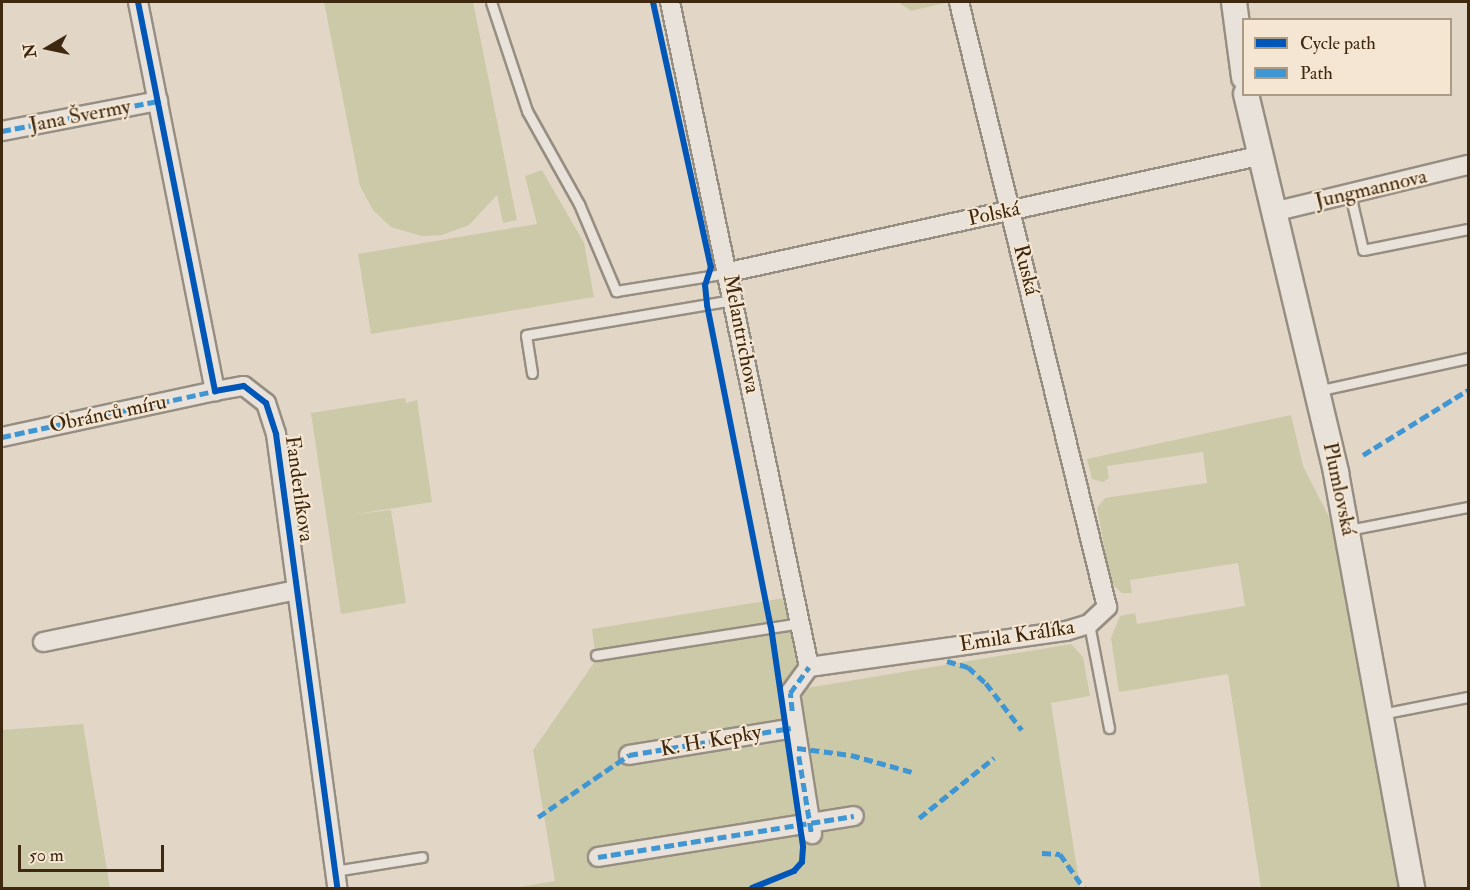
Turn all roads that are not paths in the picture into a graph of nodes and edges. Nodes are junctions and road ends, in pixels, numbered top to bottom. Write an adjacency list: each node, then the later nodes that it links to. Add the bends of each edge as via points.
1 (138, 2): 8 (street)
2 (491, 2): 16 (lane, via 527,111 579,204 616,291)
3 (670, 2): 16 (street, Melantrichova)
4 (1234, 2): 6 (main road)
5 (959, 5): 13 (street, Ruská)
6 (1242, 62)
7 (1246, 96): 10 (main road, Plumlovská)
8 (158, 101): 9 (street, Jana Švermy); 20 (street)
9 (2, 131)
10 (1259, 156): 13 (street, Polská); 14 (main road, Plumlovská)
11 (1468, 165): 12 (street, Jungmannova)
12 (1350, 194): 14 (street, Jungmannova); 15 (lane, via 1363,250)
13 (1011, 211): 16 (street, Polská); 23 (street, Ruská)
14 (1273, 212): 21 (main road, Plumlovská)
15 (1468, 228)
16 (729, 272): 17 (street, Melantrichova)
17 (734, 300): 19 (lane, via 526,335); 27 (street, Melantrichova)
18 (1468, 358): 21 (lane)
19 (532, 373)
20 (215, 391): 22 (street, Obránců míru); 26 (street, Fanderlíkova, via 244,386 266,402 276,434)
21 (1317, 391): 25 (main road, Plumlovská)
22 (2, 437)
23 (1073, 462): 28 (street, Emila Králíka, via 1107,607)
24 (1468, 507): 25 (lane)
25 (1348, 530): 33 (main road, Plumlovská)
26 (296, 590): 29 (street); 41 (street, Fanderlíkova)
27 (800, 623): 30 (lane); 31 (street, Melantrichova)
28 (1089, 624): 31 (street, Emila Králíka); 35 (lane)
29 (43, 642)
30 (596, 656)
31 (809, 667): 34 (street, via 790,693)
32 (1468, 697): 33 (lane)
33 (1381, 714): 42 (main road, Plumlovská)
34 (794, 728): 36 (street, K. H. Kepky); 38 (street)
35 (1109, 728)
36 (628, 755)
37 (854, 816): 38 (street)
38 (811, 829): 39 (street)
39 (598, 857)
40 (422, 858): 41 (lane)
41 (336, 880)
42 (1412, 888)

